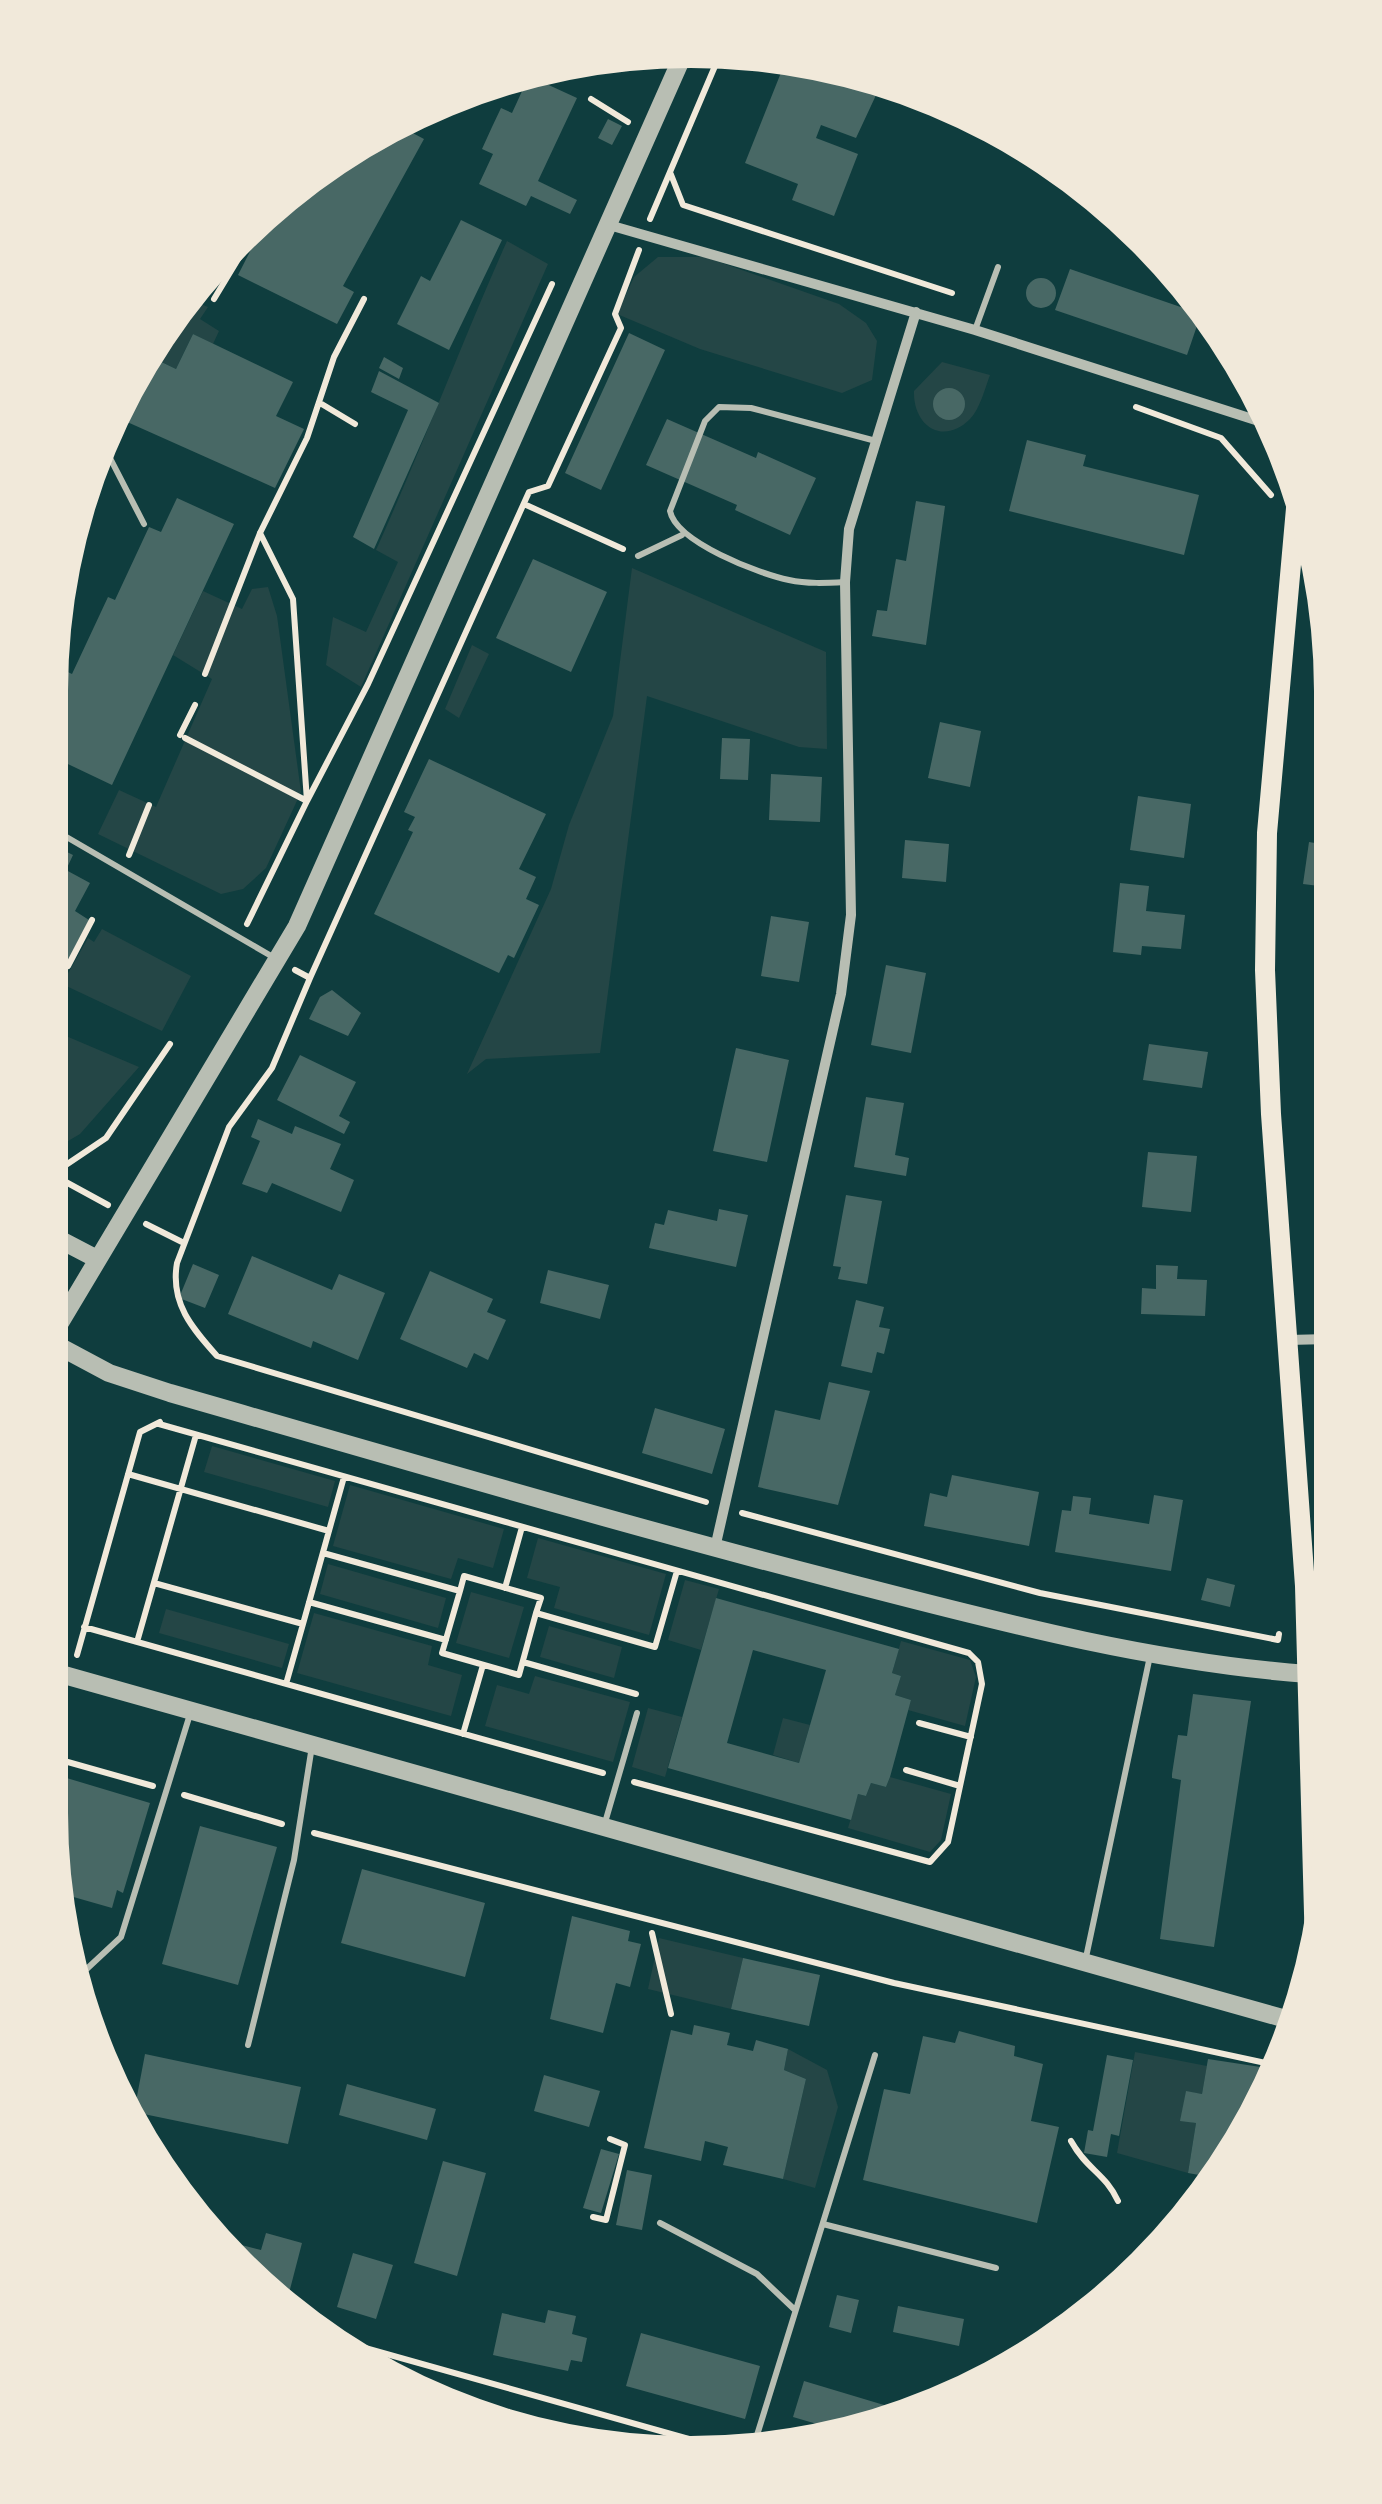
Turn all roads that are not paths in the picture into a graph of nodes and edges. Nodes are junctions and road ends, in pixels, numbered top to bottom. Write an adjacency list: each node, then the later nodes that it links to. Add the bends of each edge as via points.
1 (677, 68): 2 (street)
2 (609, 225): 4 (street); 15 (street, via 338,840)
3 (998, 267): 5 (lane)
4 (916, 312): 5 (street); 7 (street)
5 (976, 330): 6 (street)
6 (1252, 419)
7 (876, 440): 10 (lane, via 751,408 719,407 705,421 670,512); 13 (street, via 849,529)
8 (112, 461): 9 (lane)
9 (144, 524)
10 (682, 535): 12 (lane); 13 (lane, via 786,580)
11 (1294, 535): 20 (main road, via 1265,905)
12 (638, 556)
13 (844, 582): 22 (street, via 852,850 848,948)
14 (68, 838): 15 (lane)
15 (278, 960): 17 (street)
16 (68, 1244): 17 (street)
17 (98, 1260): 18 (street)
18 (68, 1310)
19 (1314, 1339): 20 (street)
20 (1288, 1340): 24 (main road)
21 (68, 1350): 22 (street, via 170,1394)
22 (715, 1549): 23 (street)
23 (1151, 1655): 24 (street); 31 (lane)
24 (1308, 1674): 29 (main road)
25 (68, 1676): 26 (street)
26 (191, 1710): 28 (street); 32 (lane, via 121,1937)
27 (637, 1712): 30 (lane)
28 (312, 1744): 30 (street); 34 (lane)
29 (1314, 1745)
30 (604, 1827): 31 (street)
31 (1084, 1963): 33 (street)
32 (88, 1969)
33 (1279, 2017)
34 (248, 2045)
35 (875, 2056): 37 (lane)
36 (660, 2223): 39 (lane, via 756,2274)
37 (823, 2224): 38 (lane); 39 (lane)
38 (996, 2268)
39 (796, 2310): 40 (lane)
40 (758, 2432)

